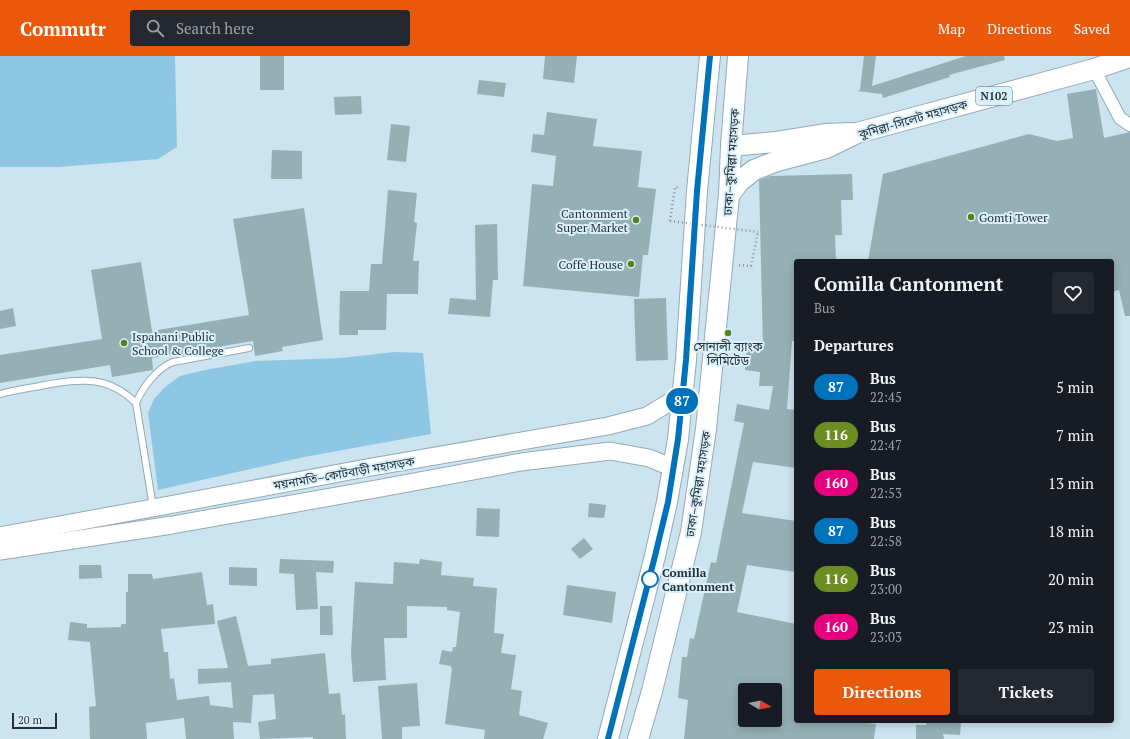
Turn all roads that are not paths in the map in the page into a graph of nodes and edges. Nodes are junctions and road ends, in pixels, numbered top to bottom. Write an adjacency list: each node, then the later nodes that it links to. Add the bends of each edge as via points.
1 (710, 56): 13 (highway, via 697,191)
2 (738, 56): 5 (highway, ঢাকা–কুমিল্লা মহাসড়ক)
3 (1130, 57): 4 (highway, কুমিল্লা-সিলেট মহাসড়ক / N102)
4 (1094, 69): 6 (street, via 1120,118); 7 (highway, কুমিল্লা-সিলেট মহাসড়ক / N102)
5 (737, 77): 8 (highway, via 738,107 745,126 761,139); 9 (highway, ঢাকা–কুমিল্লা মহাসড়ক)
6 (1130, 125)
7 (857, 133): 8 (highway, N102, via 825,134); 10 (highway, কুমিল্লা-সিলেট মহাসড়ক / N102, via 826,148 754,170 740,181)
8 (775, 142): 9 (highway, N102)
9 (731, 146): 10 (highway, ঢাকা–কুমিল্লা মহাসড়ক)
10 (730, 194): 19 (highway, ঢাকা–কুমিল্লা মহাসড়ক, via 706,429 691,532)
11 (249, 348): 14 (lane, via 165,365 144,388)
12 (0, 394): 14 (lane, via 73,380 89,380 118,389)
13 (683, 394): 15 (highway); 16 (main road, ময়নামতি–কোটবাড়ী মহাসড়ক, via 647,416 608,426)
14 (136, 403): 16 (lane)
15 (673, 468): 17 (main road, ময়নামতি–কোটবাড়ী মহাসড়ক, via 649,458 610,451 528,461 172,524); 18 (highway, via 668,502)
16 (153, 508): 17 (main road, ময়নামতি–কোটবাড়ী মহাসড়ক)
17 (3, 543)
18 (608, 739)
19 (638, 739)

